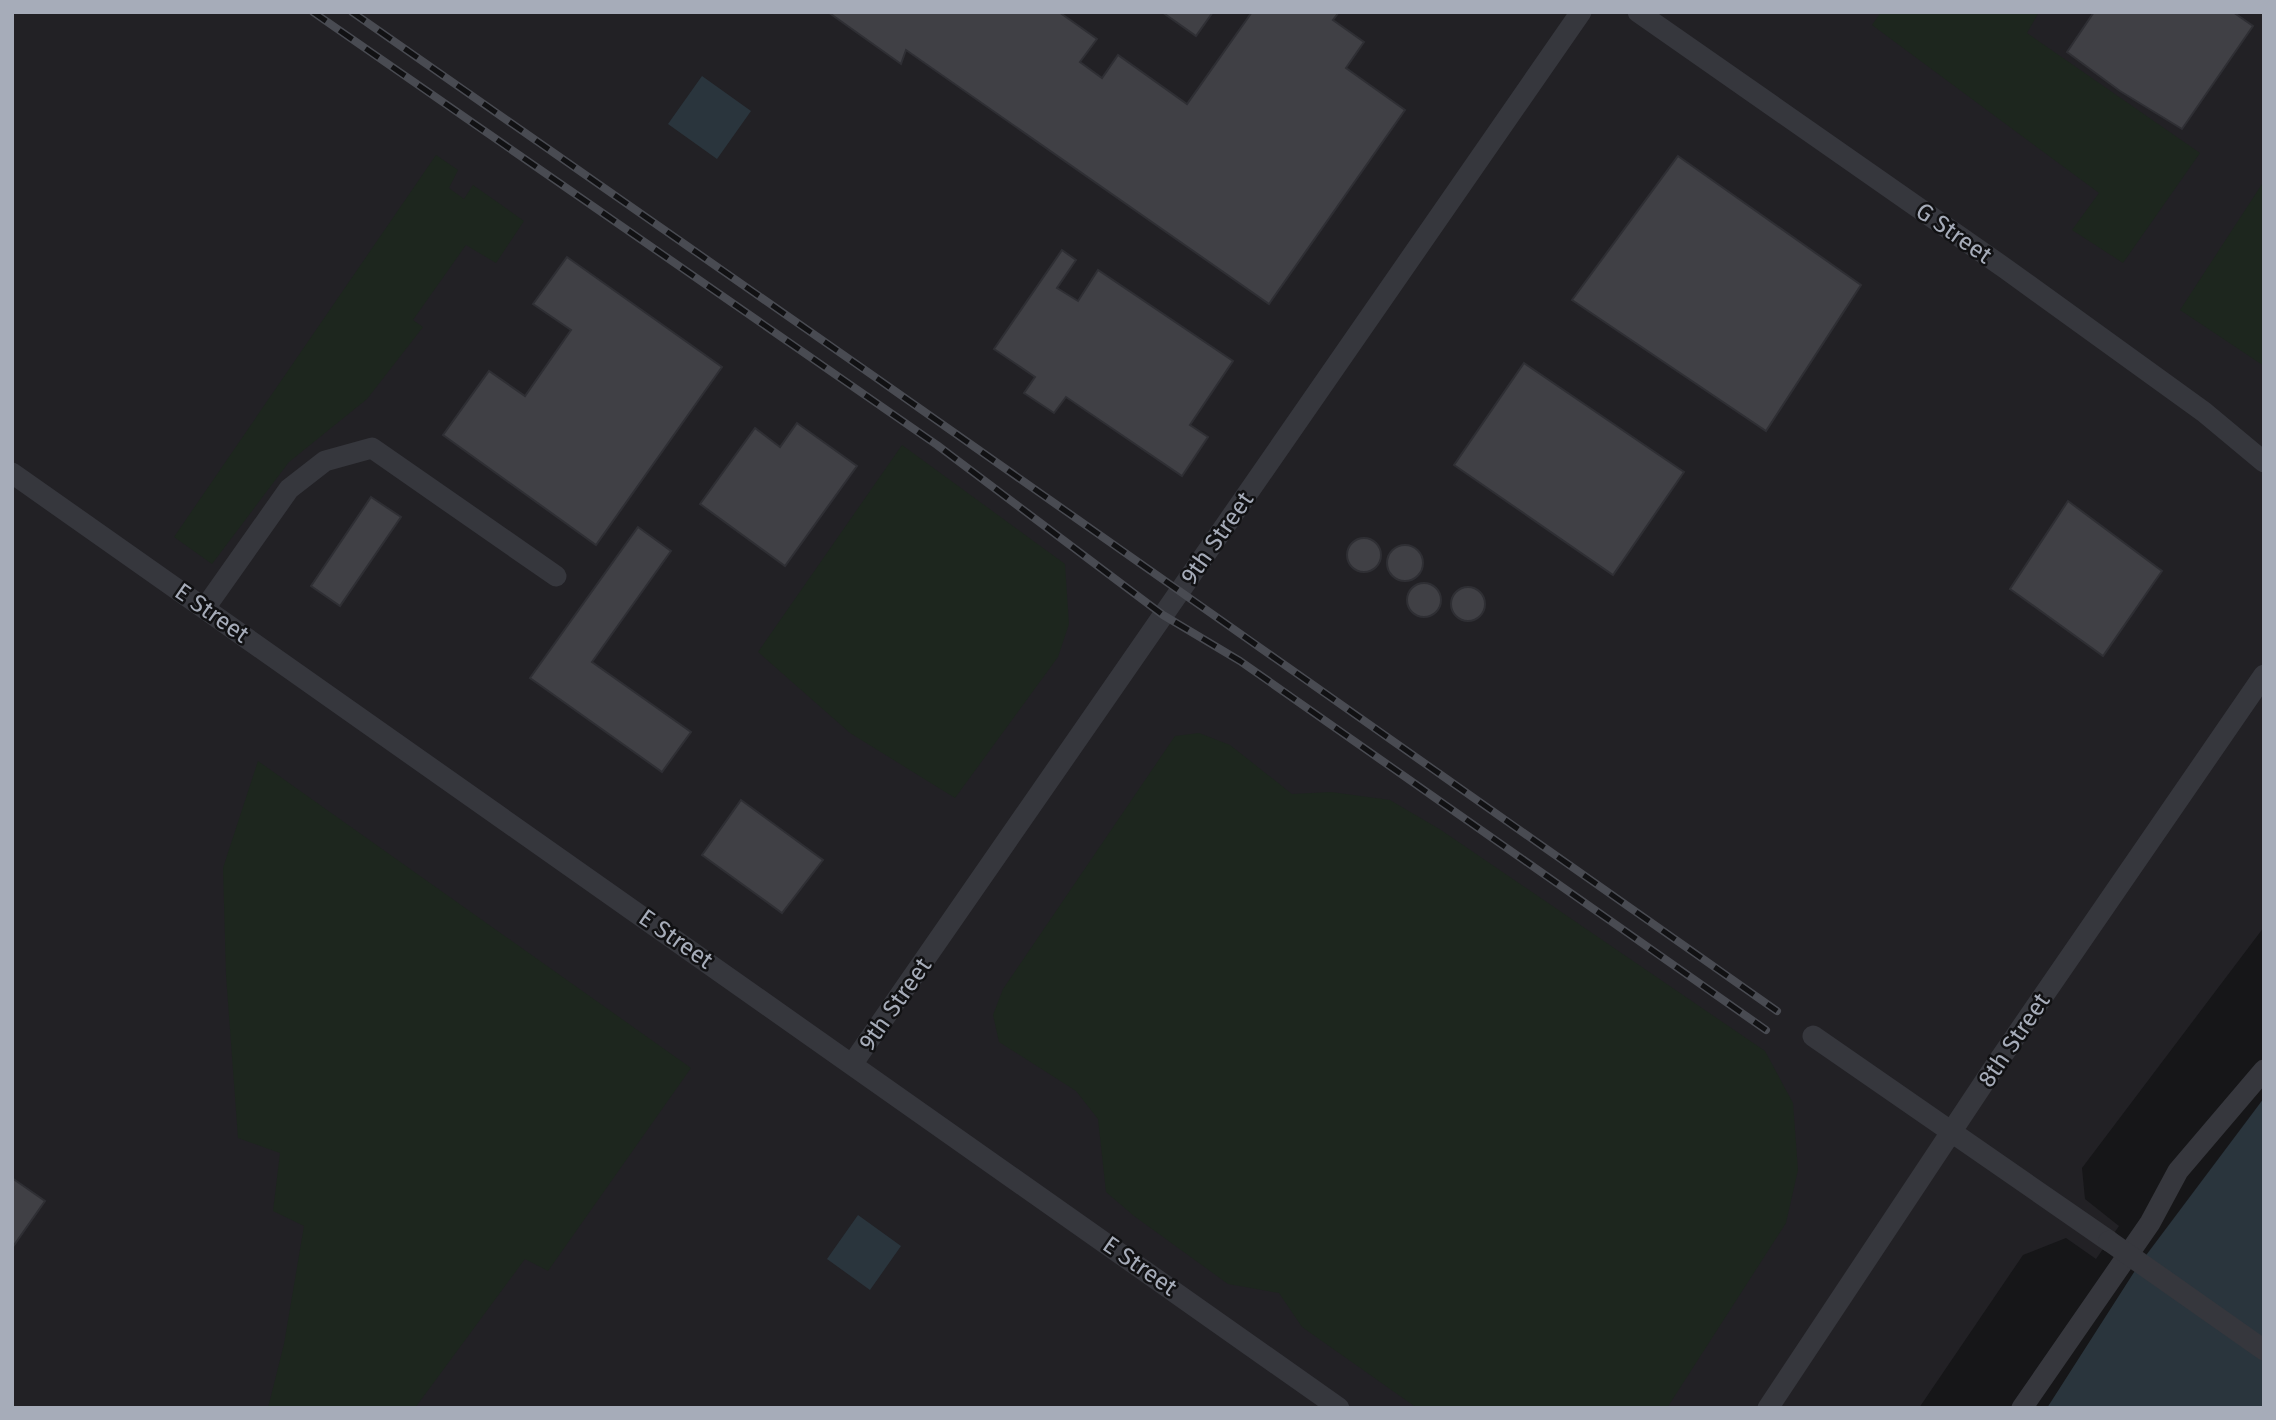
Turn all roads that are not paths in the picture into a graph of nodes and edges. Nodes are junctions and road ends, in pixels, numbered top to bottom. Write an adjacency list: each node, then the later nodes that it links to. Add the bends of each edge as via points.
1 (1581, 12): 9 (lane, 9th Street)
2 (1638, 12): 3 (lane, G Street, via 2028,285 2204,412)
3 (2264, 462)
4 (12, 472): 6 (lane, E Street)
5 (556, 576): 6 (lane, via 372,448 325,461 289,489)
6 (205, 608): 9 (lane, E Street)
7 (2264, 675): 11 (lane, 8th Street)
8 (1812, 1036): 11 (lane)
9 (853, 1063): 13 (lane, E Street)
10 (2264, 1070): 15 (lane, via 2178,1171 2150,1223)
11 (1950, 1133): 12 (lane, bridge); 14 (lane, 8th Street)
12 (2264, 1350)
13 (1339, 1408)
14 (1768, 1408)
15 (2022, 1408)

